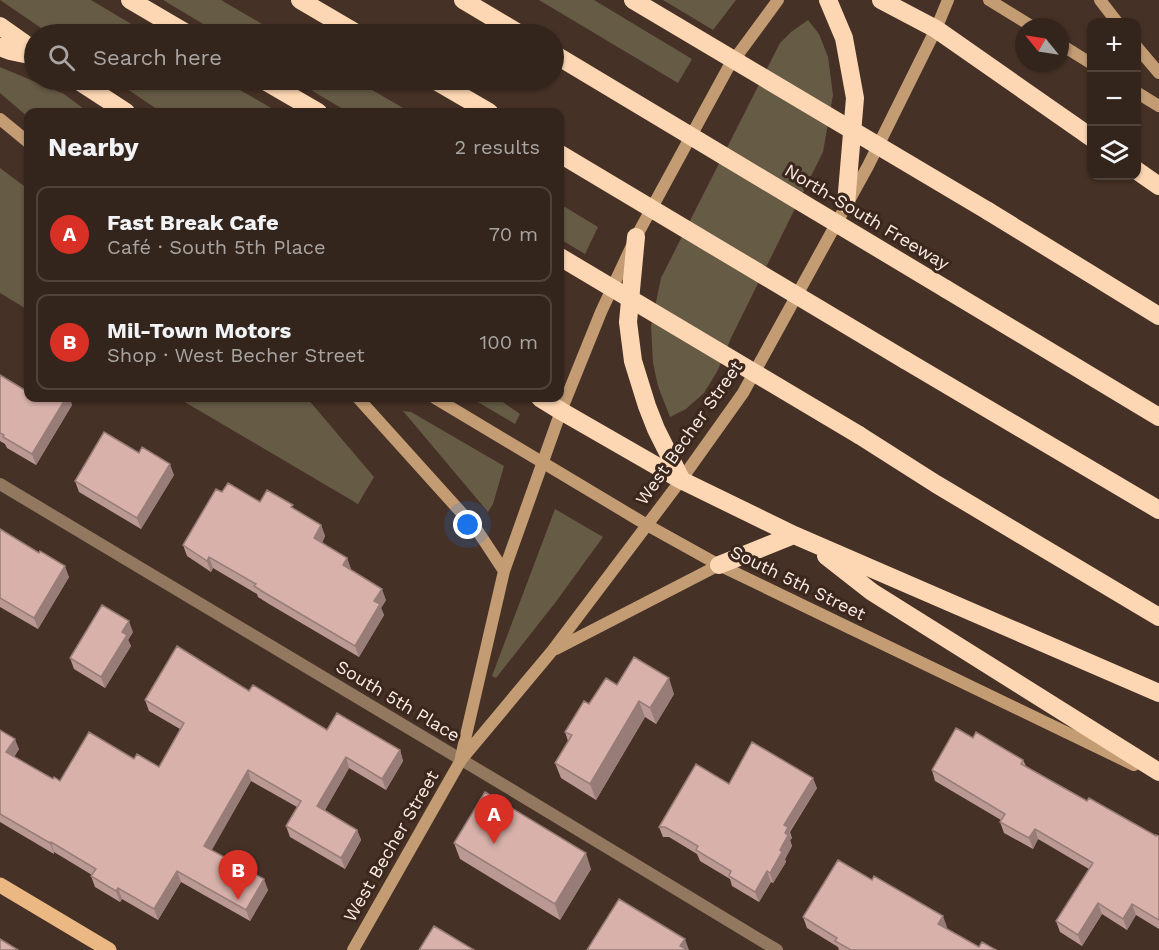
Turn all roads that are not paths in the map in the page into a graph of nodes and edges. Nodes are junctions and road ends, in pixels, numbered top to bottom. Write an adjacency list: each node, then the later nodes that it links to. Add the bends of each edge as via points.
1 (130, 0): 13 (highway)
2 (300, 0): 14 (highway)
3 (463, 0): 15 (highway)
4 (633, 0): 43 (highway, bridge)
5 (778, 0): 41 (main road, West Becher Street, via 728,68)
6 (828, 0): 40 (highway, via 844,38 855,98)
7 (881, 0): 17 (highway)
8 (948, 0): 17 (main road, West Becher Street)
9 (990, 0): 11 (main road)
10 (1100, 0): 12 (main road)
11 (1019, 18)
12 (1114, 18)
13 (171, 24)
14 (341, 24)
15 (503, 24)
16 (0, 26): 18 (highway)
17 (936, 28): 35 (highway); 40 (main road, West Becher Street)
18 (24, 43)
19 (0, 47): 22 (highway)
20 (1069, 50): 24 (main road)
21 (1141, 51): 25 (main road)
22 (24, 54)
23 (564, 60): 48 (highway, North-South Freeway, bridge)
24 (1087, 61)
25 (1159, 73)
26 (92, 90): 31 (highway)
27 (280, 90): 32 (highway)
28 (451, 90): 33 (highway)
29 (1141, 95): 30 (main road)
30 (1159, 106)
31 (120, 108)
32 (311, 108)
33 (482, 108)
34 (0, 119): 36 (main road)
35 (1087, 134)
36 (24, 139)
37 (564, 156): 52 (highway, bridge)
38 (1141, 173): 39 (highway)
39 (1159, 186)
40 (846, 204): 50 (main road, West Becher Street, via 743,393)
41 (636, 237): 47 (main road, West Becher Street); 50 (highway, via 627,322 633,361 656,429)
42 (564, 259): 57 (highway, bridge)
43 (1159, 316)
44 (362, 402): 56 (main road, via 477,530)
45 (442, 402): 49 (main road, South 5th Street)
46 (546, 402): 47 (highway)
47 (561, 411): 49 (main road, West Becher Street); 50 (highway)
48 (1159, 417)
49 (543, 462): 53 (main road, South 5th Street); 56 (main road, West Becher Street)
50 (681, 480): 53 (main road, West Becher Street); 54 (highway)
51 (0, 484): 60 (street, South 5th Place)
52 (1159, 510)
53 (647, 525): 55 (main road, South 5th Street); 58 (main road, West Becher Street)
54 (800, 538): 55 (highway); 59 (highway); 61 (highway, via 872,592)
55 (719, 565): 58 (main road); 62 (main road, South 5th Street)
56 (504, 571): 60 (main road, West Becher Street)
57 (1159, 617)
58 (552, 651): 60 (main road, West Becher Street)
59 (1159, 693)
60 (461, 760): 65 (main road, West Becher Street); 66 (street, South 5th Place)
61 (1159, 772)
62 (1159, 777)
63 (0, 885): 64 (main road)
64 (108, 950)
65 (353, 950)
66 (777, 950)

